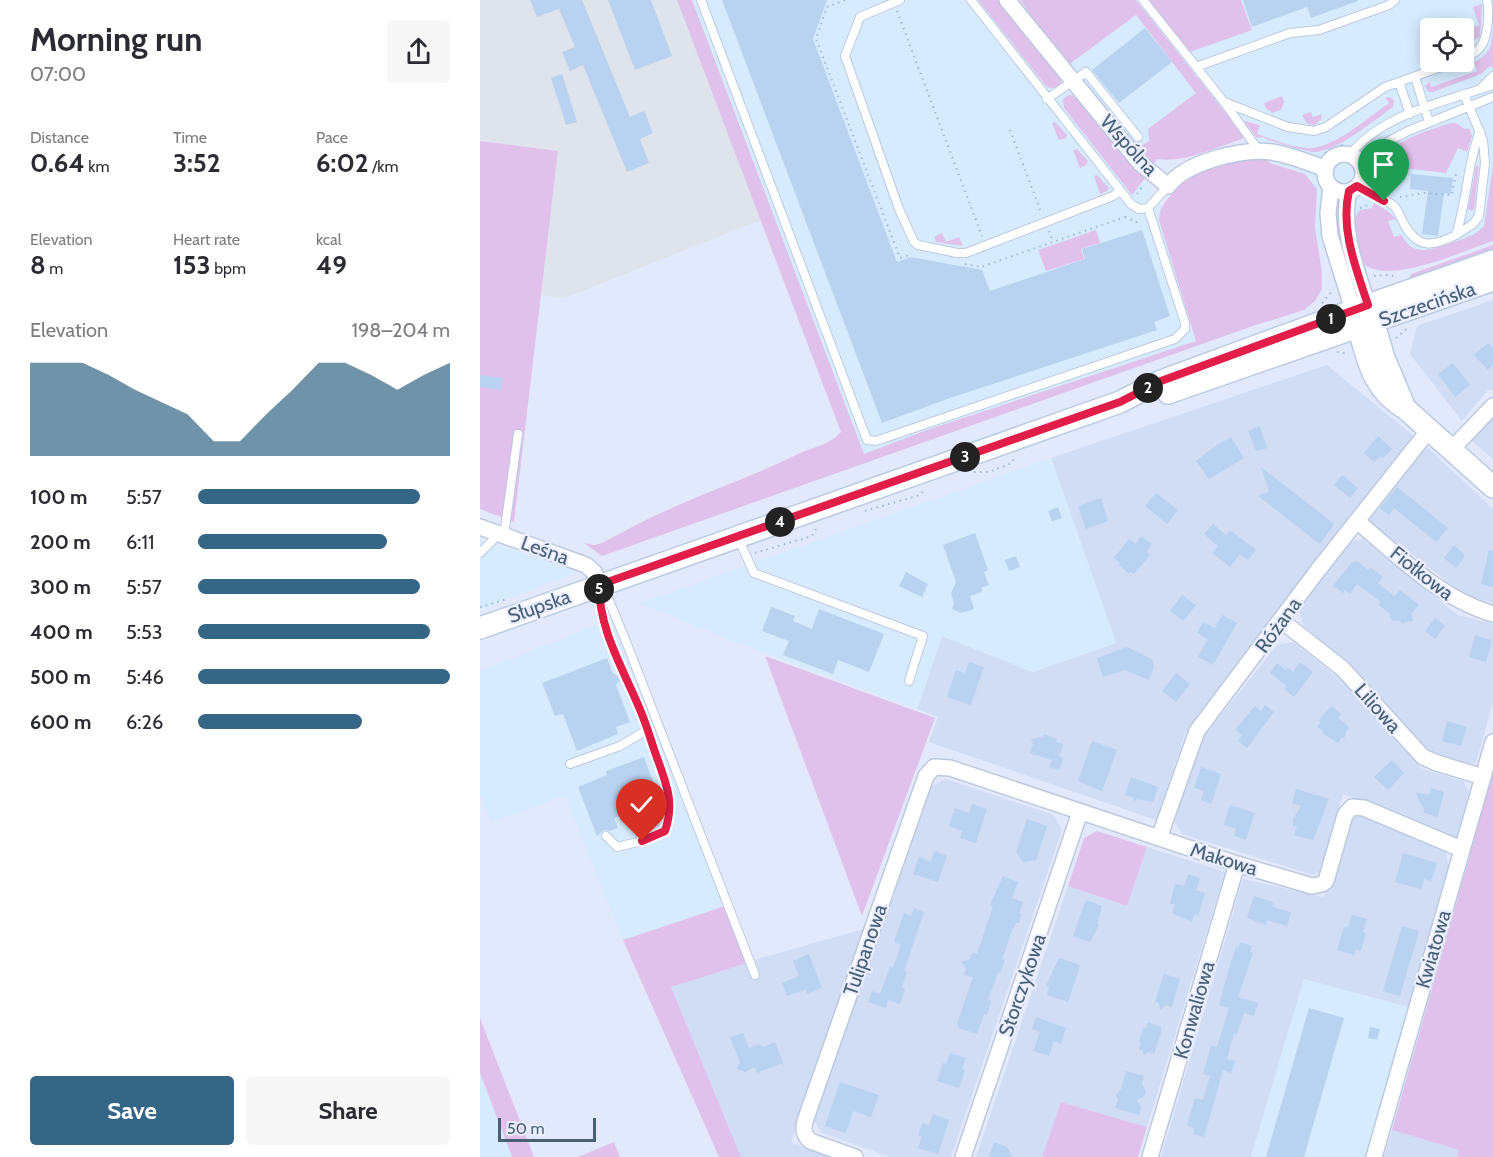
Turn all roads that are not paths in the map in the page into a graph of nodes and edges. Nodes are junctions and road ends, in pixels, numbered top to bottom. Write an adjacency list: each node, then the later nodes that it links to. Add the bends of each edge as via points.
1 (701, 0): 34 (lane, via 867,440 876,441 1175,339 1185,329 1185,323)
2 (971, 0): 19 (lane)
3 (1006, 0): 13 (street, Wspólna)
4 (1143, 0): 9 (lane)
5 (1395, 0): 9 (lane, via 1319,30 1290,33)
6 (1487, 0): 8 (lane, via 1485,43)
7 (897, 1): 33 (lane, via 860,16 845,56 899,209 918,245 962,253)
8 (1474, 53)
9 (1196, 67): 20 (lane)
10 (1428, 72): 12 (lane)
11 (1493, 76): 16 (lane)
12 (1414, 77): 14 (lane); 22 (lane)
13 (1073, 81): 19 (lane); 26 (lane, via 1086,72); 30 (street, Wspólna, via 1140,162)
14 (1398, 82): 20 (lane, via 1314,131 1288,127); 23 (lane)
15 (1493, 85): 16 (lane)
16 (1480, 89): 17 (lane)
17 (1464, 94): 21 (lane); 22 (lane)
18 (1493, 97): 21 (lane)
19 (1047, 99): 33 (lane)
20 (1224, 102): 27 (lane)
21 (1470, 106): 24 (lane); 25 (lane)
22 (1424, 109): 23 (lane); 24 (lane)
23 (1410, 114): 28 (lane, via 1378,129 1356,146)
24 (1429, 122): 28 (lane)
25 (1480, 131): 35 (lane); 35 (lane, via 1485,153 1479,216)
26 (1138, 137)
27 (1259, 151): 29 (street, Wspólna); 30 (street, Wspólna, via 1186,169)
28 (1359, 156): 29 (street, via 1343,154); 32 (street, via 1363,175)
29 (1324, 161): 31 (street)
30 (1168, 186): 34 (lane)
31 (1331, 187): 32 (street, via 1343,192); 38 (street, via 1330,236)
32 (1353, 189): 35 (lane, via 1396,208 1417,241 1430,244); 38 (street, via 1346,231)
33 (1120, 191): 34 (lane, via 1131,204)
34 (1149, 208)
35 (1456, 235)
36 (1493, 261): 38 (main road, Szczecińska)
37 (1493, 280): 38 (main road, Szczecińska)
38 (1363, 316): 40 (main road, via 1406,409); 47 (main road, Szczecińska, via 1173,392 1120,402)
39 (1493, 406): 42 (street)
40 (1429, 430): 42 (main road); 44 (street, Różana)
41 (518, 434): 46 (lane, via 506,528)
42 (1451, 450): 43 (main road)
43 (1493, 487)
44 (1358, 522): 50 (street, Fiołkowa, via 1440,590 1457,601); 51 (street, Różana)
45 (480, 527): 46 (street, Leśna)
46 (500, 534): 48 (lane); 49 (street, Leśna, via 586,565)
47 (742, 546): 49 (main road, Szczecińska); 53 (lane, via 754,573 923,636)
48 (480, 553)
49 (599, 585): 52 (main road, Słupska); 54 (lane, via 602,618); 64 (lane, via 615,615)
50 (1493, 614)
51 (1282, 621): 58 (street, Liliowa, via 1343,669 1423,757); 61 (street, Różana, via 1197,731)
52 (480, 627)
53 (909, 681)
54 (647, 730): 56 (lane, via 620,746); 60 (lane, via 670,801 665,831 617,847)
55 (1493, 742): 58 (street, Kwiatowa)
56 (570, 764)
57 (934, 767): 59 (street, Makowa, via 950,768); 65 (street, Tulipanowa, via 926,776 803,1129 810,1141)
58 (1483, 777): 62 (street, Kwiatowa)
59 (1080, 812): 61 (street, Makowa); 66 (street, Storczykowa)
60 (606, 836)
61 (1159, 838): 63 (street, Makowa)
62 (1461, 849): 63 (street, Makowa, via 1364,808 1352,807 1345,815 1322,884 1312,885); 68 (street, Kwiatowa)
63 (1237, 864): 67 (street, Konwaliowa)
64 (755, 975)
65 (855, 1157)
66 (963, 1157)
67 (1150, 1157)
68 (1374, 1157)

